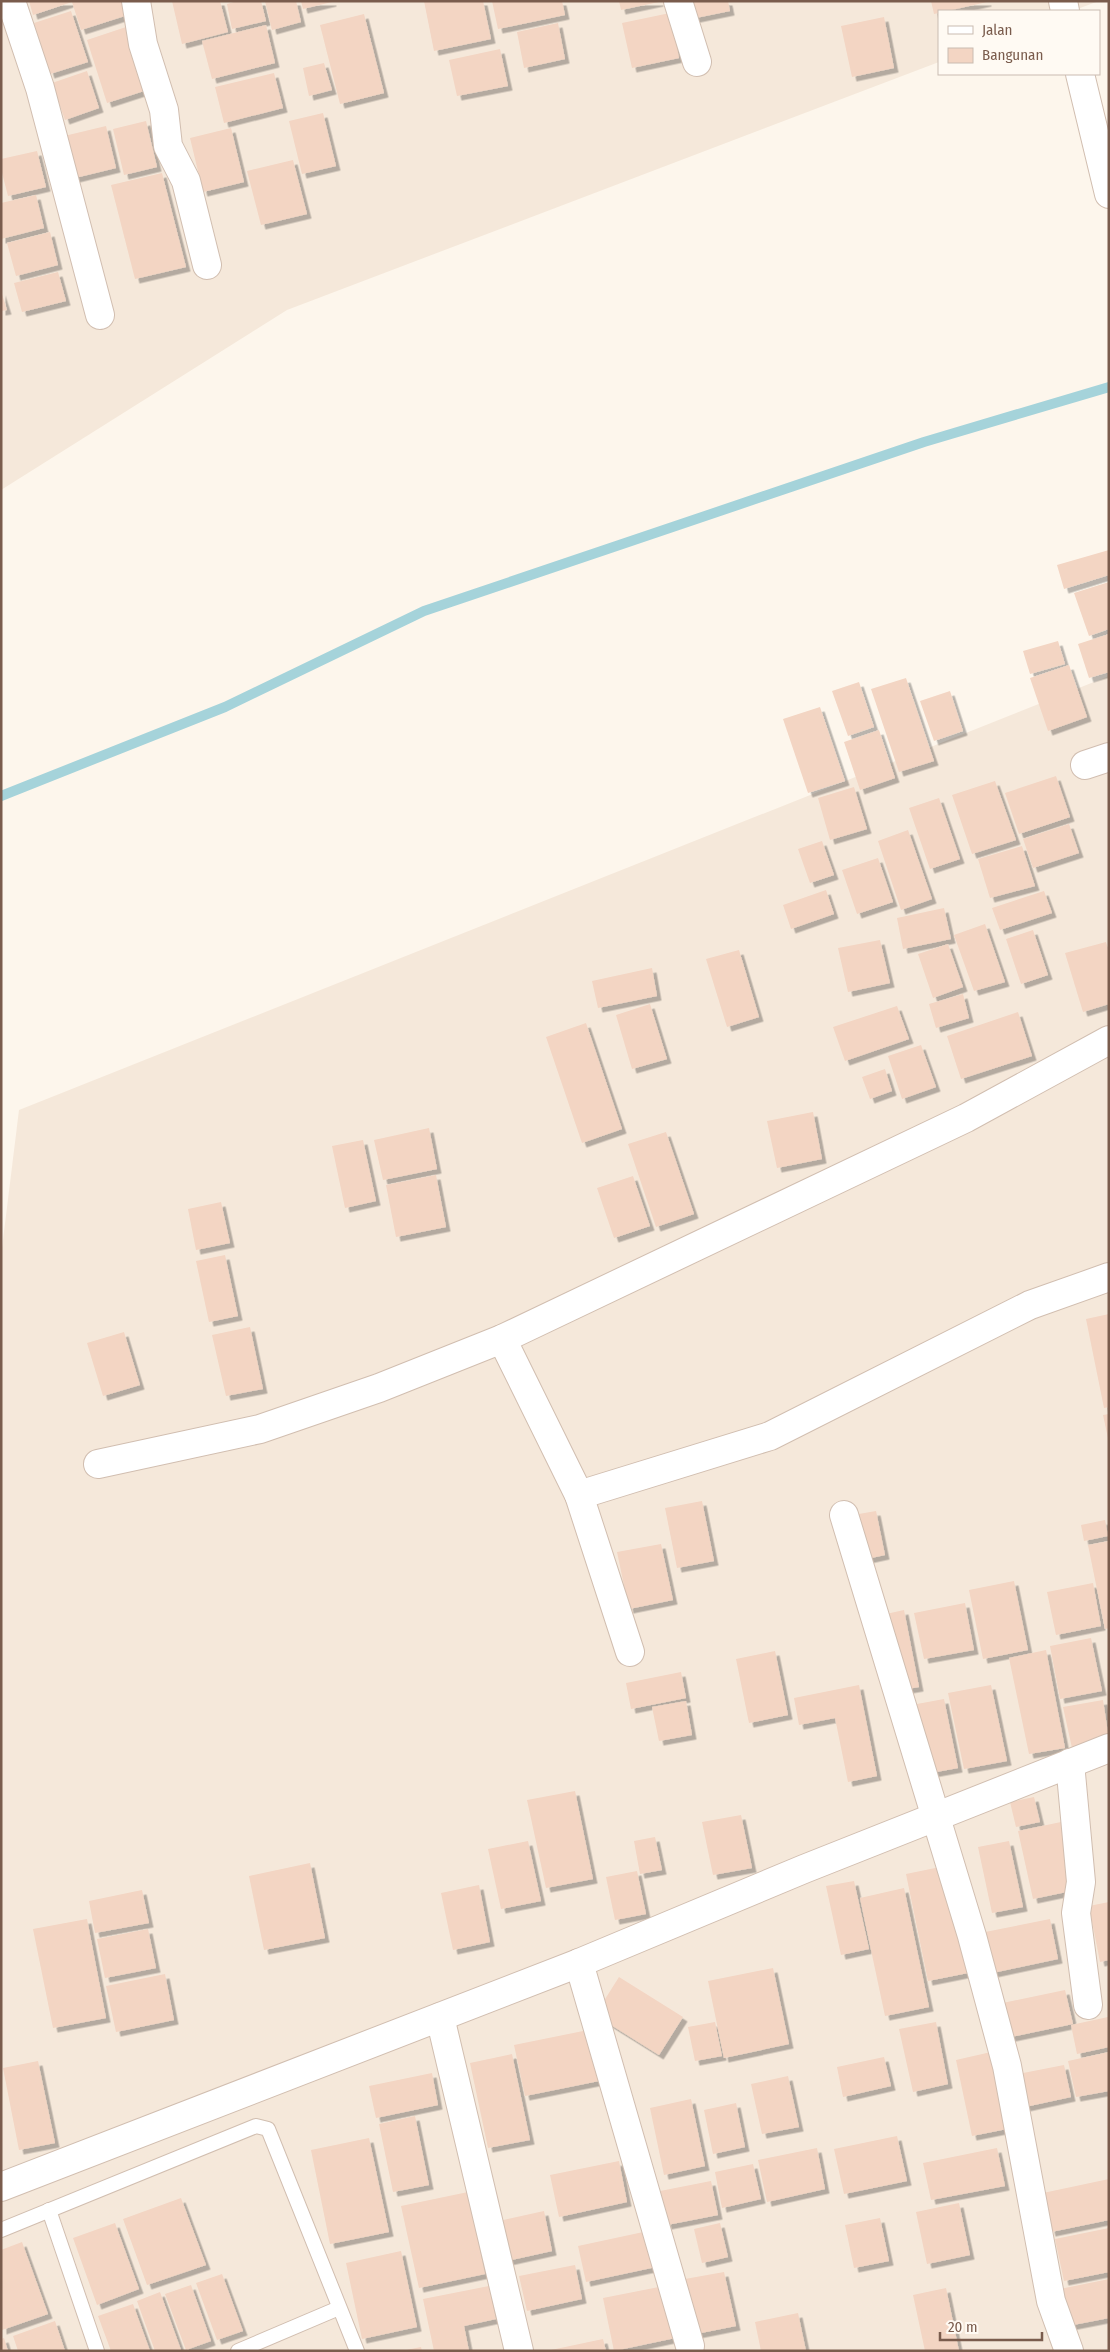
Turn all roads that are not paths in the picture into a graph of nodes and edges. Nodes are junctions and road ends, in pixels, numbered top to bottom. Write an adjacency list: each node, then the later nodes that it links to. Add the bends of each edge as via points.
1 (11, 1): 8 (street, via 40,88)
2 (136, 1): 7 (street, via 142,44 164,110 168,146 186,181)
3 (678, 1): 4 (street)
4 (696, 62)
5 (1080, 75): 6 (street)
6 (1109, 194)
7 (207, 265)
8 (100, 315)
9 (1109, 1040): 11 (street, via 966,1118)
10 (1109, 1277): 13 (street, via 1030,1305 770,1436)
11 (502, 1340): 12 (street, via 379,1388 260,1429); 13 (street)
12 (98, 1464)
13 (580, 1495): 15 (street)
14 (844, 1515): 18 (street)
15 (630, 1652)
16 (1109, 1748): 17 (street)
17 (1070, 1764): 18 (street); 20 (street, via 1081,1882 1076,1913)
18 (935, 1817): 19 (street); 31 (street, via 1007,2066 1051,2301)
19 (579, 1963): 21 (street); 26 (street)
20 (1088, 2005)
21 (440, 2017): 22 (street); 30 (street)
22 (1, 2187)
23 (49, 2210): 24 (lane); 25 (lane, via 256,2126 268,2129); 27 (lane)
24 (1, 2230)
25 (339, 2308): 28 (lane); 29 (lane)
26 (690, 2346)
27 (97, 2351)
28 (238, 2351)
29 (357, 2351)
30 (519, 2351)
31 (1069, 2351)

